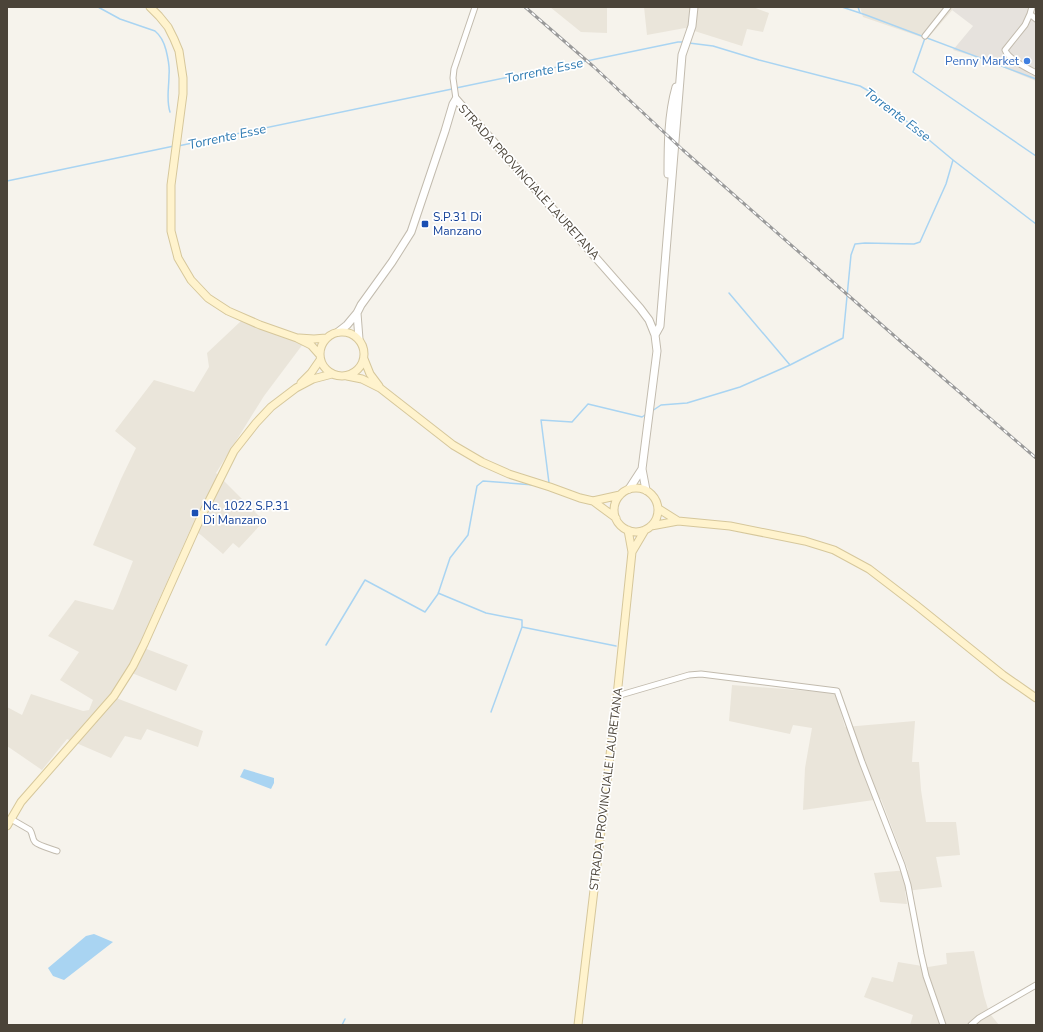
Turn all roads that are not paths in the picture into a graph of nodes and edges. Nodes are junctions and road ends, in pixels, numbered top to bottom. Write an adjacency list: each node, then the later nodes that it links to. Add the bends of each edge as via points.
1 (150, 7): 16 (main road, via 168,27 179,51 183,78 171,185 171,231 178,258 191,280 208,298 260,325)
2 (475, 7): 10 (street, STRADA PROVINCIALE LAURETANA, via 454,69)
3 (694, 7): 12 (street, STRADA PROVINCIALE LAURETANA, via 670,121 670,201)
4 (948, 7): 8 (street)
5 (1032, 7): 6 (street)
6 (1030, 14): 7 (street); 9 (street, via 1024,26 1004,50)
7 (1036, 19)
8 (925, 36)
9 (1036, 74)
10 (456, 97): 11 (street, via 411,232); 13 (street, STRADA PROVINCIALE LAURETANA)
11 (357, 313): 14 (street); 18 (street)
12 (661, 313): 13 (street); 15 (street, STRADA PROVINCIALE LAURETANA, via 660,326)
13 (649, 320): 15 (street, STRADA PROVINCIALE LAURETANA)
14 (338, 332): 17 (main road); 18 (main road, via 351,334)
15 (655, 335): 25 (street, STRADA PROVINCIALE LAURETANA, via 657,351)
16 (297, 338): 17 (main road); 19 (main road, via 311,345)
17 (326, 338): 19 (main road, via 321,346)
18 (359, 339): 20 (main road)
19 (320, 357): 21 (main road, via 325,369); 23 (main road, via 311,373)
20 (364, 358): 22 (main road, via 356,371); 24 (main road, via 370,374)
21 (332, 374): 22 (main road); 23 (main road, via 313,379)
22 (346, 376): 24 (main road, via 362,379)
23 (296, 388): 39 (main road, via 259,419 234,451 200,519 144,644 114,696 21,802)
24 (380, 388): 29 (main road, via 453,445 482,462 509,474)
25 (642, 469): 26 (street, STRADA PROVINCIALE LAURETANA); 27 (street, STRADA PROVINCIALE LAURETANA)
26 (629, 489): 27 (main road); 28 (main road, STRADA PROVINCIALE LAURETANA)
27 (646, 490): 30 (main road, STRADA PROVINCIALE LAURETANA, via 653,495)
28 (620, 495): 29 (main road); 31 (main road, via 614,506)
29 (593, 501): 31 (main road)
30 (659, 509): 32 (main road); 33 (main road, via 657,519)
31 (616, 518): 34 (main road, via 623,528)
32 (678, 521): 33 (main road); 38 (main road, via 730,526 806,541 834,550 869,569)
33 (651, 526): 35 (main road, STRADA PROVINCIALE LAURETANA)
34 (628, 530): 35 (main road); 36 (main road, STRADA PROVINCIALE LAURETANA)
35 (645, 530): 36 (main road, STRADA PROVINCIALE LAURETANA)
36 (632, 552): 37 (main road, STRADA PROVINCIALE LAURETANA)
37 (617, 696): 42 (main road, STRADA PROVINCIALE LAURETANA); 43 (street, via 701,674 837,691 902,865 926,976)
38 (1036, 698)
39 (9, 822): 40 (street, via 30,830 36,843)
40 (57, 851)
41 (1036, 984): 44 (street)
42 (578, 1025)
43 (943, 1025)
44 (971, 1025)

